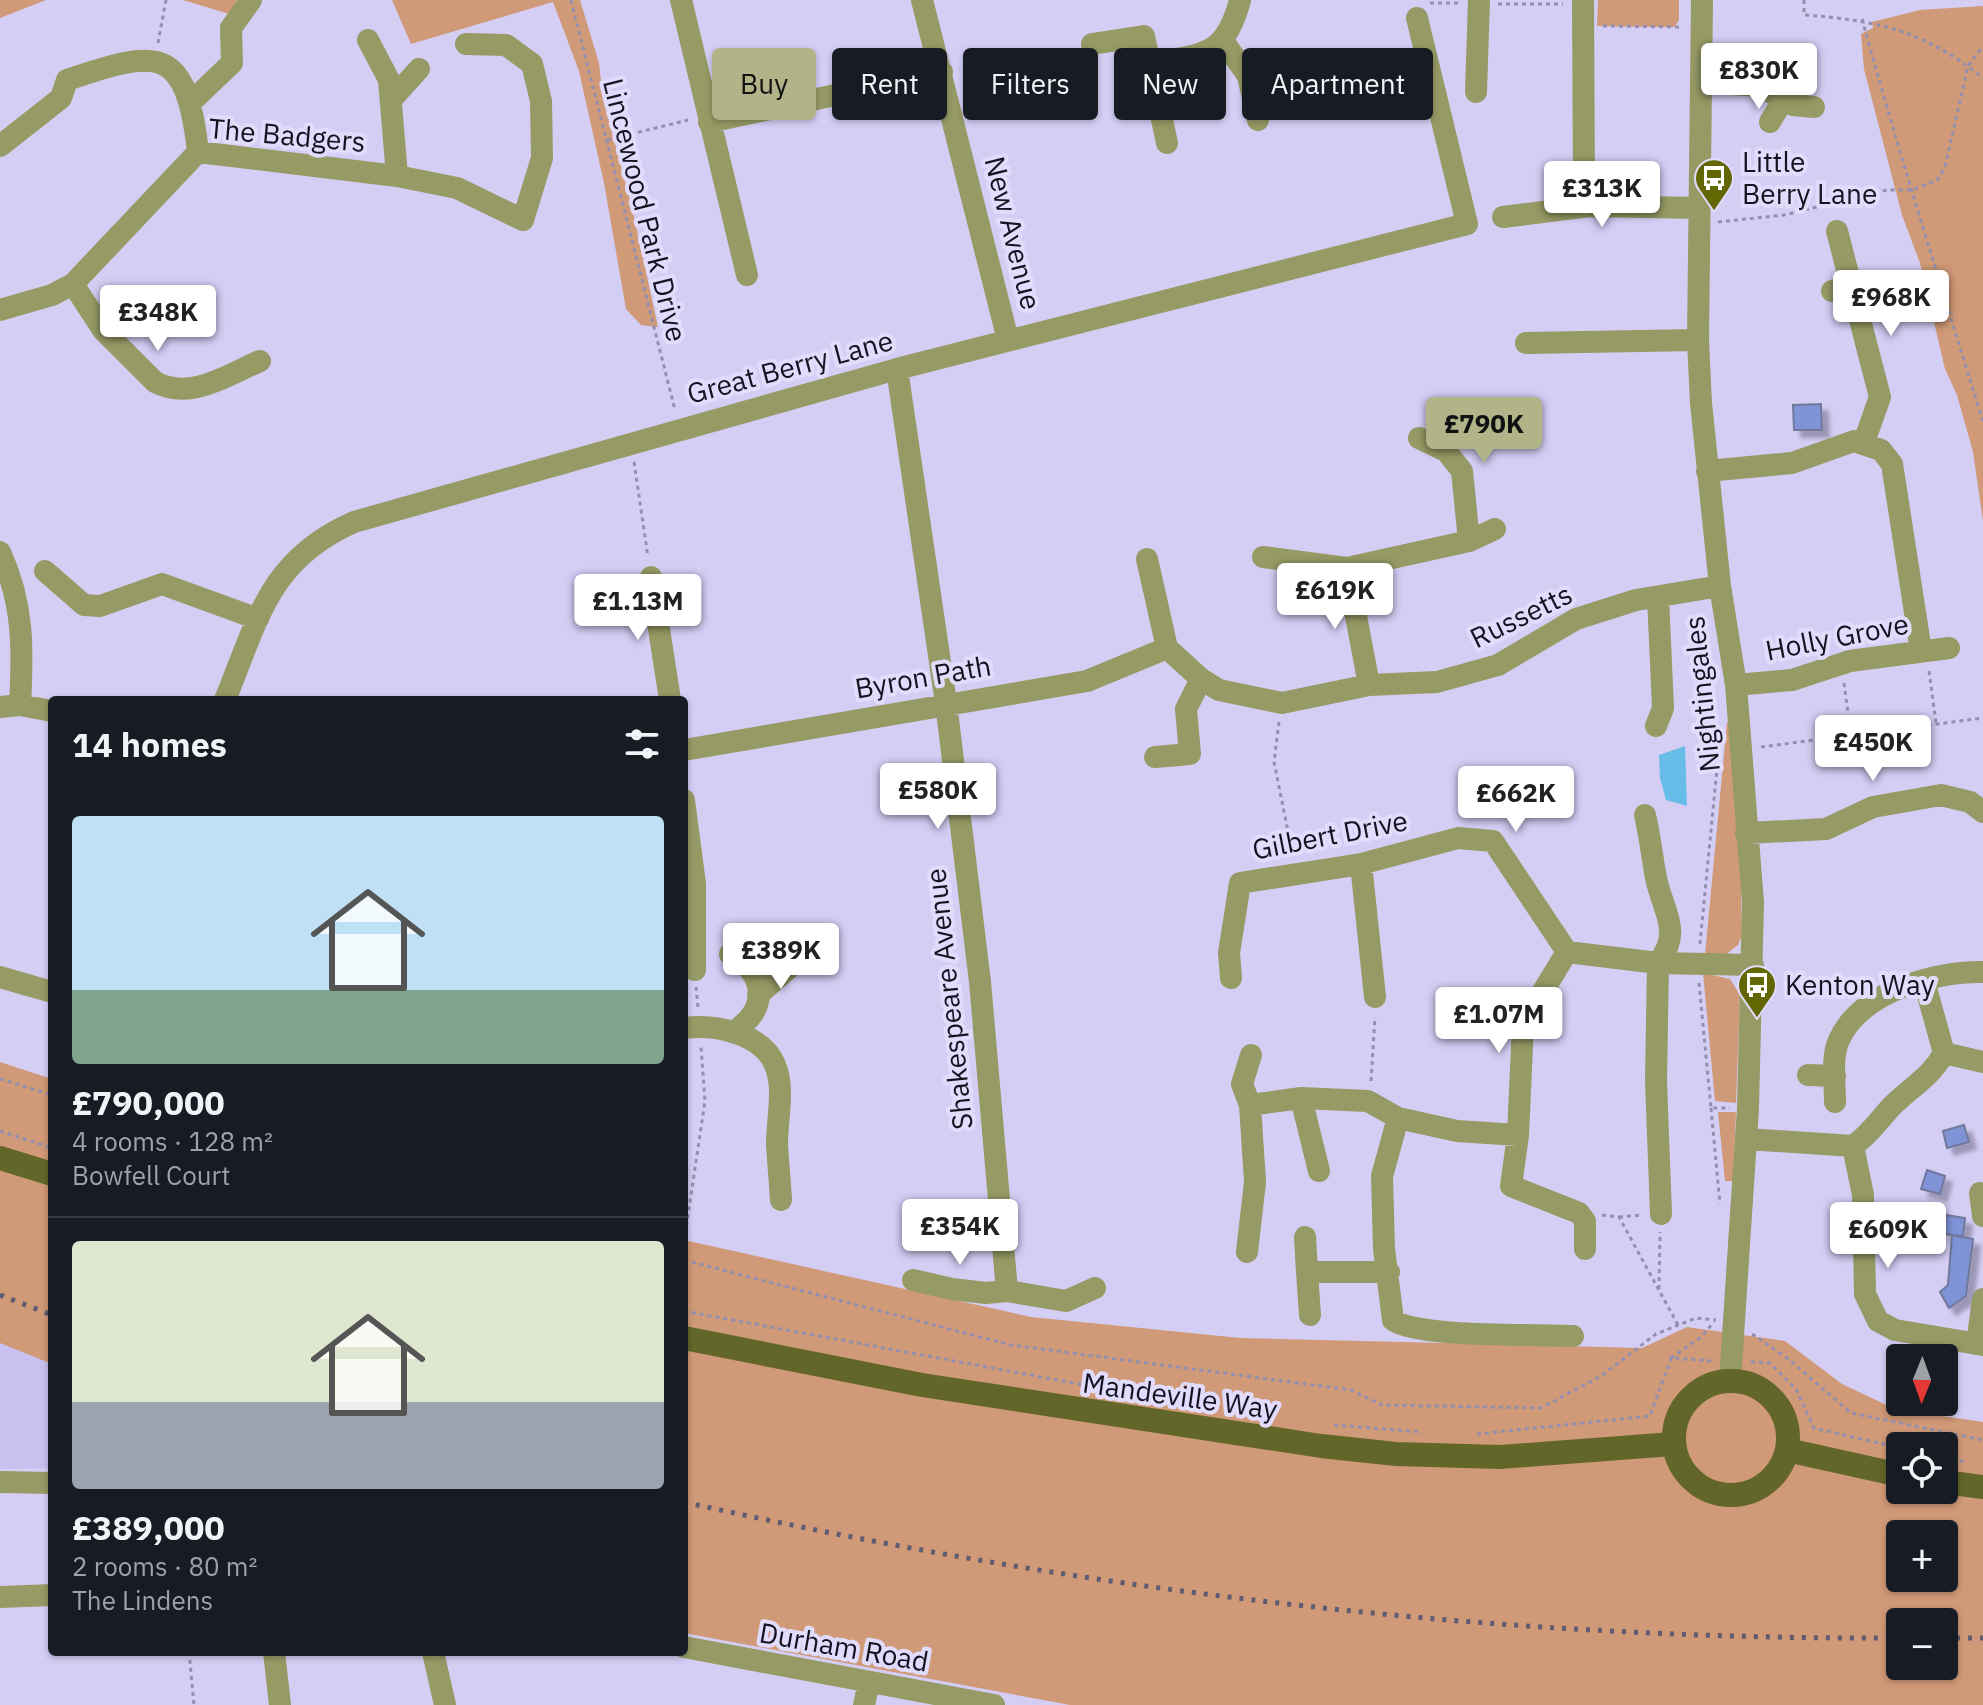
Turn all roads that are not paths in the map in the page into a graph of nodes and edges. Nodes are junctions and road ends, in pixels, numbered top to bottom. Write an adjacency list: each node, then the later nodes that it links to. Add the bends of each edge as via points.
1 (251, 0): 24 (street, via 231,28 232,63)
2 (681, 0): 26 (street)
3 (922, 0): 13 (street, New Avenue)
4 (1240, 0): 10 (street)
5 (1702, 0): 18 (street, Nightingales)
6 (1478, 2): 20 (street)
7 (1422, 10): 40 (street, Great Berry Lane, via 1467,224)
8 (1583, 10): 33 (street, via 1584,187)
9 (368, 40): 22 (street, via 384,67)
10 (1224, 42): 15 (street); 16 (street)
11 (466, 44): 32 (street, The Badgers, via 506,45 532,64 541,101 542,158 523,220 457,188)
12 (1092, 44): 14 (street, via 1144,36)
13 (935, 48)
14 (1147, 48)
15 (1214, 48)
16 (1242, 68)
17 (419, 69): 22 (street)
18 (1701, 82): 23 (street, via 1760,86); 34 (street, Nightingales)
19 (947, 92): 40 (street, New Avenue)
20 (1476, 92)
21 (832, 94): 26 (street)
22 (391, 100): 32 (street)
23 (1783, 100): 25 (street); 28 (street)
24 (191, 102): 30 (street, via 182,81 155,61 129,59 67,80 61,98); 31 (street)
25 (1814, 107)
26 (708, 119): 37 (street)
27 (1162, 120): 29 (street)
28 (1770, 122)
29 (1167, 143)
30 (0, 146)
31 (198, 152): 32 (street, The Badgers); 38 (street, The Badgers)
32 (397, 176)
33 (1590, 206): 34 (street); 35 (street)
34 (1699, 216): 41 (street, Nightingales)
35 (1503, 217)
36 (1837, 231): 46 (street, via 1842,288 1880,397)
37 (747, 275)
38 (73, 284): 39 (street, The Badgers); 43 (street, via 103,330 165,387 194,389)
39 (0, 310)
40 (1008, 340): 44 (street, Great Berry Lane)
41 (1698, 340): 42 (street); 47 (street, Nightingales)
42 (1526, 343)
43 (260, 361)
44 (897, 369): 58 (street, Great Berry Lane, via 354,522 304,549 275,583); 65 (street, Shakespeare Avenue)
45 (1419, 438): 49 (street, via 1446,451 1462,471)
46 (1864, 442): 47 (street, via 1792,463); 62 (street, Holly Grove, via 1881,450 1892,464 1932,650 1841,664 1792,680)
47 (1707, 471): 56 (street, Nightingales)
48 (1495, 529): 49 (street)
49 (1469, 541): 53 (street)
50 (0, 552): 66 (street, via 21,613)
51 (1263, 557): 53 (street)
52 (1147, 559): 59 (street)
53 (1347, 568): 61 (street)
54 (45, 571): 58 (street, via 84,605 100,606 155,585 170,585)
55 (651, 577): 64 (street)
56 (1720, 586): 57 (street, Russetts); 62 (street, Nightingales)
57 (1658, 597): 61 (street, Russetts, via 1576,619 1498,665 1437,682); 68 (street, via 1663,708)
58 (258, 619): 63 (street, Great Berry Lane)
59 (1167, 648): 60 (street, Russetts); 65 (street, Byron Path, via 1087,681)
60 (1201, 679): 61 (street, Russetts, via 1219,690 1282,703); 70 (street, via 1186,709 1190,754)
61 (1369, 685)
62 (1736, 685): 73 (street, Nightingales)
63 (227, 696)
64 (669, 696)
65 (946, 703): 69 (street, Byron Path); 115 (street, Shakespeare Avenue, via 980,982)
66 (10, 706): 67 (street)
67 (48, 711)
68 (1656, 726)
69 (688, 749)
70 (1155, 757)
71 (1981, 806): 73 (street, via 1941,795 1922,797 1873,807 1826,829)
72 (1645, 815): 79 (street, via 1669,919 1669,949)
73 (1746, 833): 80 (street, Nightingales)
74 (688, 834): 81 (street, via 695,884)
75 (1361, 864): 76 (street, Gilbert Drive, via 1458,838 1493,841); 84 (street, Gilbert Drive, via 1240,883 1229,953); 88 (street)
76 (1567, 952): 79 (street); 100 (street, via 1523,1024)
77 (730, 954): 87 (street, via 749,965 759,980)
78 (819, 957): 87 (street, via 796,962)
79 (1658, 963): 80 (street); 107 (street)
80 (1753, 965): 101 (street, Nightingales)
81 (695, 970)
82 (1983, 972): 85 (street)
83 (0, 977): 86 (street)
84 (1231, 978)
85 (1924, 981): 91 (street); 95 (street, via 1892,992 1850,1022 1838,1042)
86 (48, 991)
87 (758, 995): 90 (street, via 748,1023)
88 (1375, 997)
89 (692, 1027): 90 (street)
90 (733, 1032): 106 (street, via 763,1047 775,1065)
91 (1944, 1053): 93 (street); 102 (street, via 1935,1070)
92 (1251, 1055): 98 (street, via 1242,1084)
93 (1983, 1062)
94 (1808, 1075): 95 (street)
95 (1835, 1076): 97 (street)
96 (1301, 1098): 98 (street); 99 (street, via 1368,1101); 104 (street)
97 (1835, 1102)
98 (1250, 1105): 110 (street, via 1255,1182)
99 (1398, 1118): 100 (street, via 1457,1131); 112 (street, via 1382,1176)
100 (1518, 1135): 109 (street, via 1511,1186 1579,1213 1585,1221)
101 (1746, 1139): 102 (street); 121 (street, Nightingales, via 1723,1318)
102 (1853, 1146): 120 (street, via 1863,1195 1865,1294 1878,1321 1895,1330)
103 (0, 1158): 105 (main road)
104 (1319, 1171)
105 (48, 1173)
106 (781, 1200)
107 (1661, 1214)
108 (1305, 1237): 111 (street)
109 (1585, 1249)
110 (1247, 1252)
111 (1307, 1272): 112 (street); 117 (street)
112 (1389, 1272): 118 (street, via 1393,1320 1401,1326)
113 (913, 1280): 115 (street, via 986,1293)
114 (1095, 1288): 115 (street, via 1066,1301)
115 (1007, 1291)
116 (1983, 1299): 120 (street)
117 (1310, 1315)
118 (1573, 1336)
119 (688, 1339): 122 (main road, Mandeville Way, via 953,1390 1351,1449 1500,1457)
120 (1980, 1344)
121 (1731, 1371): 122 (main road, via 1684,1404 1676,1418); 123 (main road, via 1773,1399 1786,1423)
122 (1673, 1444): 123 (main road, via 1683,1472 1695,1484 1725,1496 1755,1491 1770,1481)
123 (1787, 1450): 124 (main road)
124 (1886, 1472)
125 (0, 1482): 126 (street)
126 (48, 1483)
127 (1958, 1484): 128 (main road)
128 (1983, 1487)
129 (48, 1595): 130 (street)
130 (0, 1597)
131 (688, 1648): 134 (street, Durham Road)
132 (274, 1656): 135 (street)
133 (434, 1656): 136 (street)
134 (869, 1682): 137 (street); 138 (street, Durham Road)
135 (280, 1705)
136 (445, 1705)
137 (864, 1705)
138 (994, 1705)

